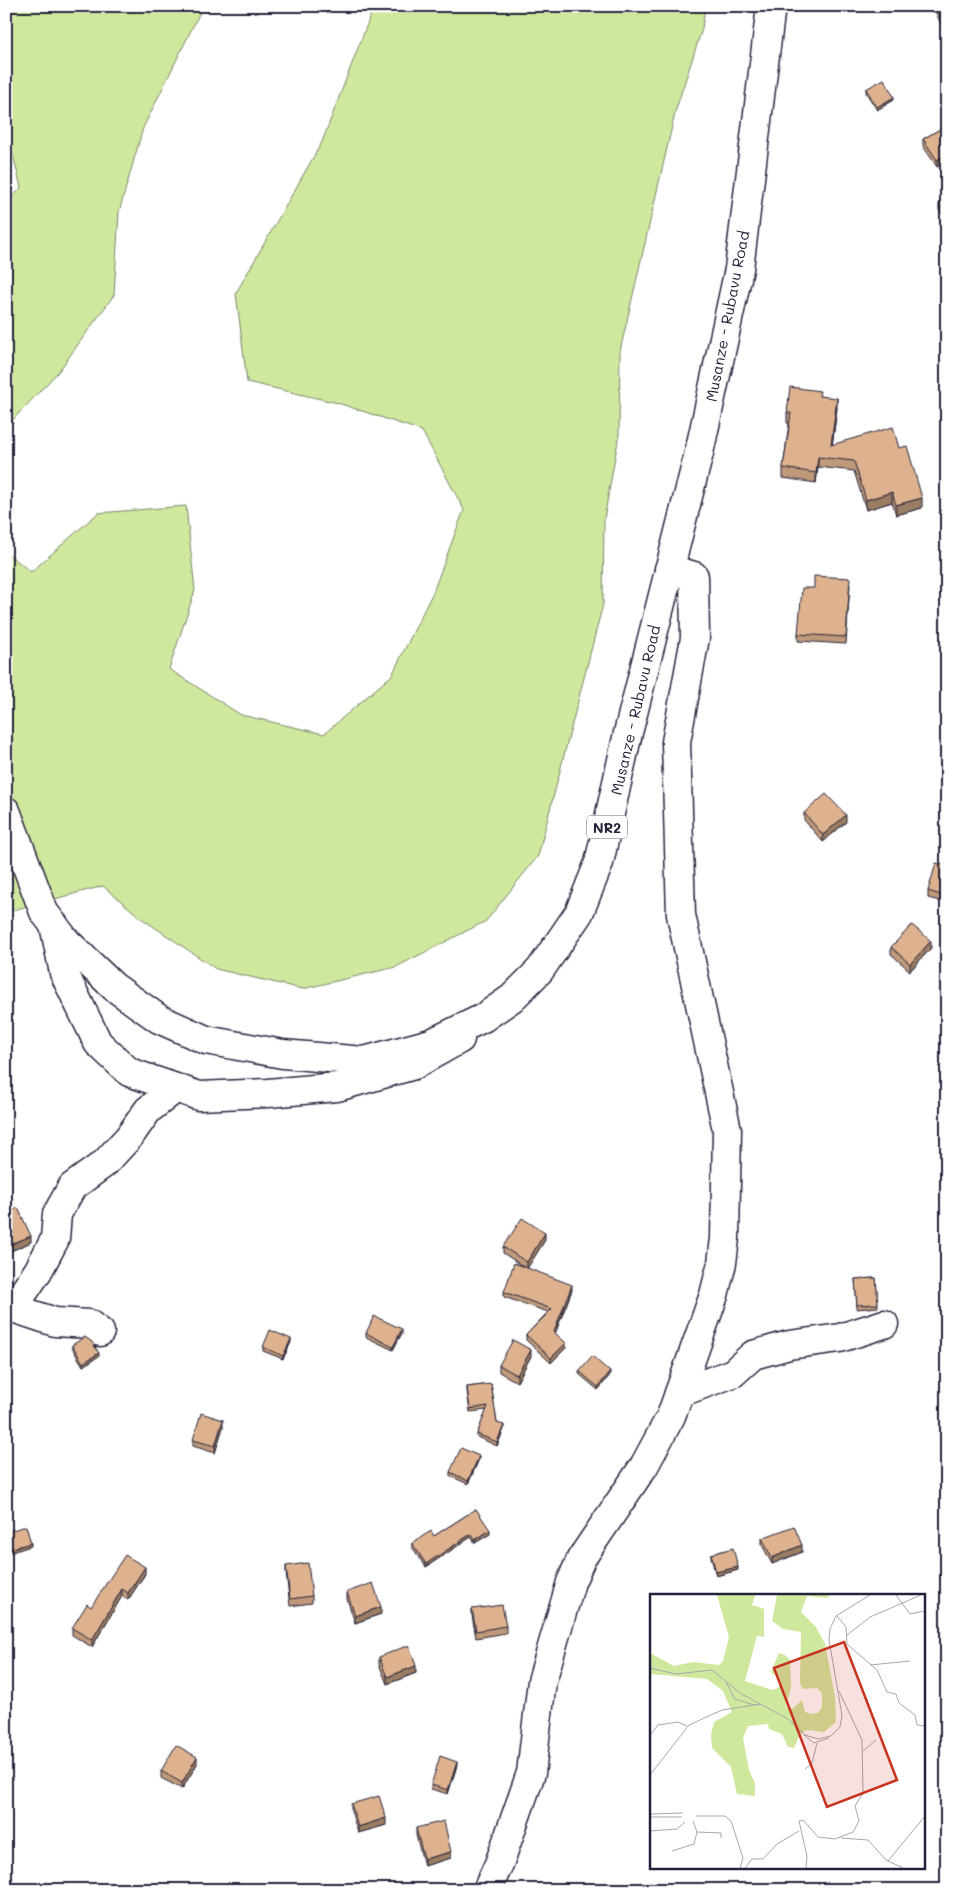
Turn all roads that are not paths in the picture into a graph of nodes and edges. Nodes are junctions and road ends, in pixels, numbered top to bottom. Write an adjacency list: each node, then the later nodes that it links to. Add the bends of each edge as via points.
1 (772, 6): 2 (main road, Musanze - Rubavu Road / NR2, via 739,269 699,453)
2 (669, 569): 5 (main road, Musanze - Rubavu Road / NR2, via 599,863 579,913 540,970); 10 (main road, via 694,576 695,638 676,742 681,915 727,1130 722,1263)
3 (6, 811): 4 (main road, Musanze - Rubavu Road / NR2, via 44,912)
4 (54, 925): 5 (main road, Musanze - Rubavu Road / NR2, via 66,941 114,987 159,1019 206,1040 283,1054 364,1061 431,1043 483,1018); 6 (main road, via 64,973 98,1043 129,1072)
5 (512, 998): 6 (main road, via 468,1034 414,1066 337,1087 199,1096)
6 (176, 1088): 7 (main road, via 148,1110 105,1163 72,1187 57,1214 55,1239 38,1271)
7 (10, 1310): 9 (main road, via 55,1322 89,1324)
8 (884, 1324): 10 (main road, via 840,1338 789,1345 753,1355 733,1373)
9 (100, 1332)
10 (679, 1393): 11 (main road, via 656,1446 581,1559 571,1582 542,1681 531,1773)
11 (488, 1890)

